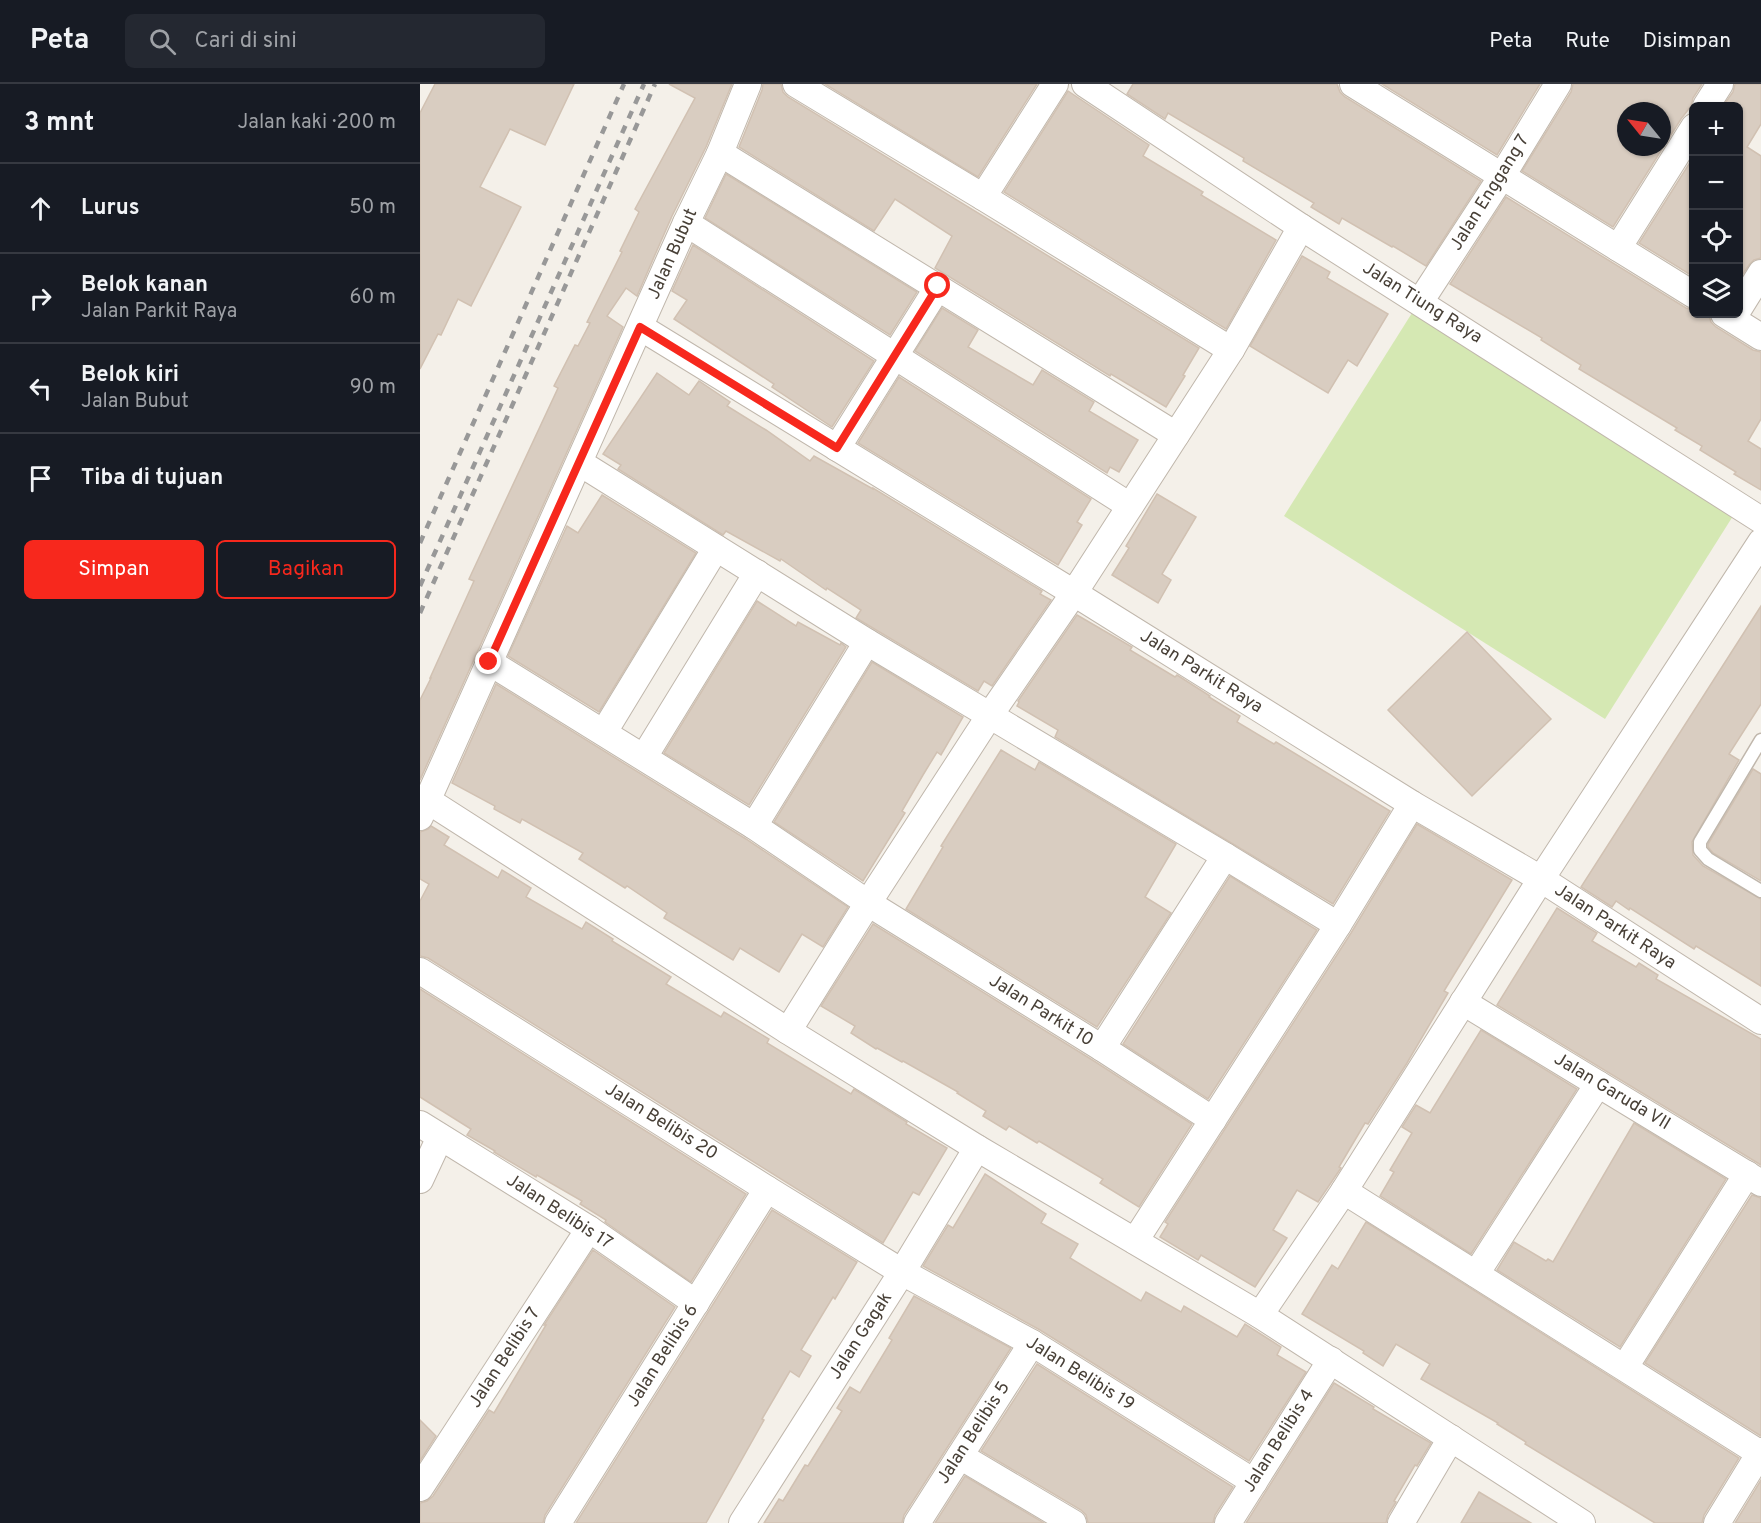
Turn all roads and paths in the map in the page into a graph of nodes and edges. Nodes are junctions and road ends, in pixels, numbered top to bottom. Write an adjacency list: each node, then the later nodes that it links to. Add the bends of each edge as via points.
1 (748, 84): 10 (street, Jalan Bubut)
2 (796, 84): 12 (street)
3 (1055, 84): 12 (street)
4 (1085, 84): 14 (street, Jalan Tiung Raya)
5 (1353, 84): 11 (street)
6 (1558, 84): 11 (street, Jalan Enggang 7)
7 (1720, 84): 8 (street)
8 (1709, 102)
9 (1689, 135): 15 (street)
10 (720, 153): 13 (street, Jalan Bubut); 17 (street)
11 (1502, 176): 15 (street); 20 (street, Jalan Enggang 7)
12 (984, 197): 24 (street)
13 (686, 223): 22 (street, Jalan Bubut); 25 (street)
14 (1301, 227): 20 (street, Jalan Tiung Raya); 24 (street)
15 (1618, 248): 18 (street)
16 (1761, 273): 19 (street)
17 (938, 286): 25 (street); 26 (street)
18 (1689, 292)
19 (1743, 299)
20 (1420, 302): 30 (street, Jalan Tiung Raya)
21 (1738, 318): 23 (street)
22 (640, 327): 27 (street, Jalan Parkit Raya); 28 (street, Jalan Bubut)
23 (1761, 337)
24 (1231, 350): 26 (street)
25 (894, 356): 27 (street); 29 (street)
26 (1176, 435): 29 (street)
27 (837, 448): 34 (street, Jalan Parkit Raya)
28 (580, 463): 32 (street); 36 (street, Jalan Bubut)
29 (1130, 506): 34 (street)
30 (1761, 520)
31 (1761, 542): 45 (street)
32 (716, 548): 33 (street); 38 (street)
33 (757, 573): 35 (street); 40 (street)
34 (1074, 593): 37 (street); 41 (street, Jalan Parkit Raya)
35 (867, 642): 37 (street); 43 (street)
36 (489, 662): 38 (street, Jalan Parkit 10); 42 (street, Jalan Bubut)
37 (990, 715): 44 (street); 47 (street)
38 (604, 732): 40 (street, Jalan Parkit 10)
39 (1761, 740): 46 (lane, via 1700,842 1700,850 1708,858)
40 (644, 757): 43 (street, Jalan Parkit 10)
41 (1412, 804): 45 (street, Jalan Parkit Raya); 48 (street)
42 (424, 808): 52 (street)
43 (754, 826): 47 (street, Jalan Parkit 10)
44 (1225, 856): 48 (street); 53 (street)
45 (1541, 879): 50 (street); 51 (street, Jalan Parkit Raya)
46 (1761, 891)
47 (868, 903): 52 (street); 53 (street, Jalan Parkit 10)
48 (1338, 925): 55 (street)
49 (420, 971): 60 (street, Jalan Belibis 20)
50 (1463, 1002): 54 (street, Jalan Garuda VII); 61 (street)
51 (1761, 1021)
52 (788, 1031): 57 (street)
53 (1102, 1048): 55 (street, Jalan Parkit 10)
54 (1598, 1084): 58 (street, Jalan Garuda VII); 65 (street)
55 (1213, 1120): 63 (street)
56 (430, 1130): 59 (street); 62 (street, Jalan Belibis 17)
57 (977, 1148): 63 (street); 64 (street, Jalan Gagak)
58 (1754, 1178): 70 (street)
59 (420, 1180)
60 (767, 1189): 64 (street, Jalan Belibis 20); 66 (street, Jalan Belibis 6)
61 (1344, 1191): 65 (street); 67 (street)
62 (589, 1229): 66 (street, Jalan Belibis 17); 75 (street, Jalan Belibis 7)
63 (1135, 1241): 67 (street)
64 (902, 1272): 68 (street, Jalan Belibis 19); 77 (street, Jalan Gagak)
65 (1476, 1274): 70 (street)
66 (696, 1303): 76 (street, Jalan Belibis 6)
67 (1260, 1315): 69 (street)
68 (1032, 1343): 73 (street, Jalan Belibis 5); 74 (street, Jalan Belibis 19)
69 (1331, 1360): 71 (street); 74 (street, Jalan Belibis 4)
70 (1625, 1367): 72 (street)
71 (1451, 1438): 81 (street); 82 (street)
72 (1761, 1453): 83 (street)
73 (960, 1456): 78 (street, Jalan Belibis 5); 79 (street)
74 (1254, 1482): 80 (street, Jalan Belibis 4)
75 (420, 1488)
76 (558, 1523)
77 (742, 1523)
78 (917, 1523)
79 (1073, 1523)
80 (1228, 1523)
81 (1401, 1523)
82 (1582, 1523)
83 (1717, 1523)

